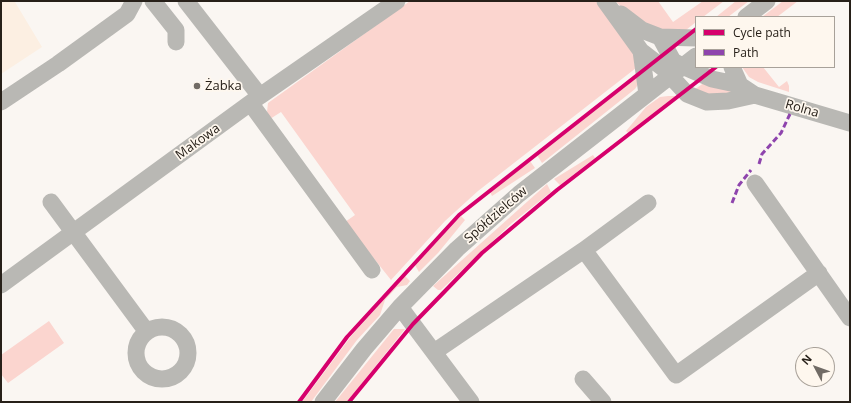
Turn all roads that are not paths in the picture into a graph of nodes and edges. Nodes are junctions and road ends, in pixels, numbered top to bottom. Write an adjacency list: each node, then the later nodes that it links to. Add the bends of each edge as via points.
1 (134, 1): 19 (street, via 127,14)
2 (153, 1): 10 (street, via 176,30)
3 (186, 1): 18 (street)
4 (397, 1): 18 (street, Makowa)
5 (606, 1): 8 (street, via 628,21); 11 (street)
6 (767, 1): 7 (street)
7 (747, 16)
8 (660, 37): 9 (street); 14 (street)
9 (695, 38)
10 (176, 42)
11 (641, 51): 14 (street, via 663,68); 16 (street)
12 (695, 57): 14 (street, Spółdzielców)
13 (732, 68): 15 (street)
14 (676, 71): 15 (street, Rolna); 16 (street, Spółdzielców); 17 (street, Rolna, via 687,94 707,102 728,101)
15 (740, 86): 17 (street, Rolna)
16 (647, 94): 30 (street, Spółdzielców, via 487,221)
17 (755, 95): 20 (street, Rolna)
18 (256, 100): 24 (street, Makowa); 26 (street)
19 (1, 102)
20 (850, 123)
21 (755, 183): 27 (street)
22 (51, 202): 24 (street)
23 (648, 203): 25 (street)
24 (74, 233): 28 (street, Makowa); 32 (street)
25 (584, 250): 27 (street, via 676,375); 33 (street)
26 (372, 270)
27 (819, 273): 29 (street)
28 (1, 285)
29 (845, 299): 31 (street)
30 (400, 307): 33 (street); 35 (street, Spółdzielców)
31 (850, 318)
32 (147, 332)
33 (434, 352): 36 (street)
34 (583, 379): 37 (street)
35 (323, 402)
36 (471, 402)
37 (603, 402)

